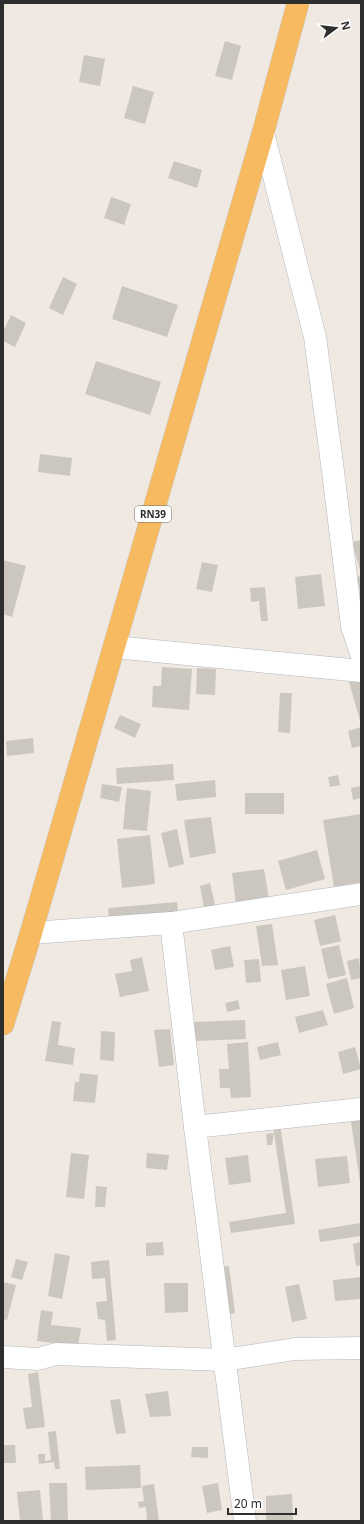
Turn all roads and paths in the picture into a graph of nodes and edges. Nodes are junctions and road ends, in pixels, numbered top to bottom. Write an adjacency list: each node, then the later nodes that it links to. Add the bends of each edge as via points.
1 (298, 3): 2 (highway, RN39)
2 (263, 133): 3 (highway, RN39); 4 (street, via 315,337 352,626)
3 (114, 647): 5 (street); 8 (highway, RN39)
4 (361, 653)
5 (361, 671)
6 (361, 894): 7 (street)
7 (171, 923): 8 (street); 12 (street)
8 (31, 932): 9 (highway, RN39)
9 (6, 1002): 10 (highway, RN39)
10 (3, 1024)
11 (361, 1109): 12 (street)
12 (195, 1127): 15 (street)
13 (361, 1348): 15 (street, via 295,1349)
14 (3, 1357): 15 (street, via 38,1359 56,1354)
15 (224, 1360): 16 (street)
16 (245, 1521)

